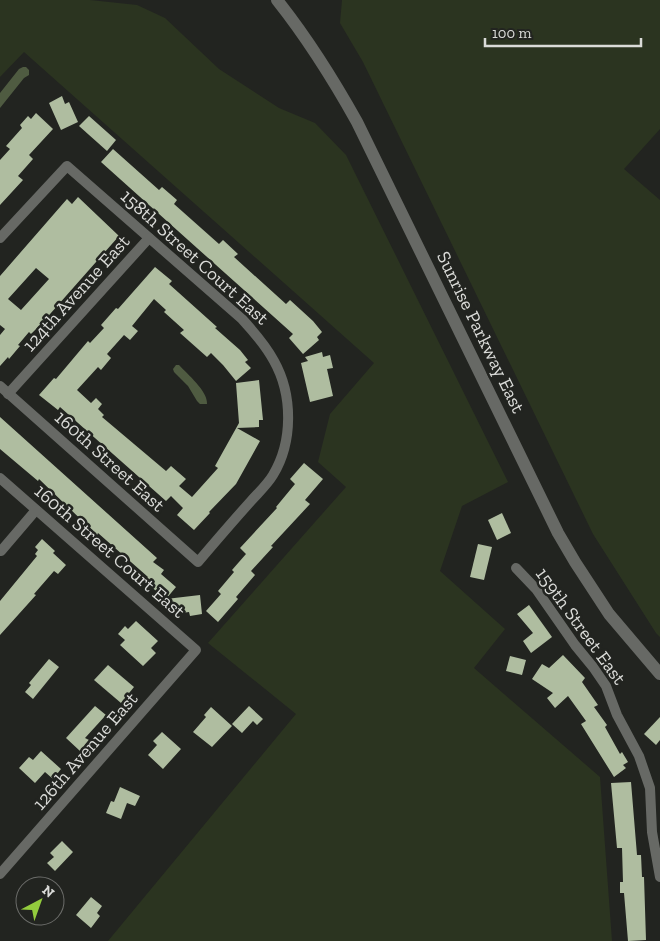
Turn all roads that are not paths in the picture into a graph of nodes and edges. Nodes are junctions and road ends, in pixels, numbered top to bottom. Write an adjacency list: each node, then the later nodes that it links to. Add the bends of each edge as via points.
1 (277, 0): 12 (street, Sunrise Parkway East, via 303,33 357,122 558,533 609,614)
2 (0, 238): 3 (street, 158th Street Court East, via 67,166)
3 (150, 238): 5 (street, 124th Avenue East); 9 (street, 158th Street Court East, via 254,332 275,362 288,408 286,446 273,476)
4 (0, 386): 5 (street, 160th Street East)
5 (8, 394): 9 (street, 160th Street East)
6 (0, 478): 7 (street, 160th Street Court East)
7 (36, 510): 8 (street); 11 (street, 160th Street Court East)
8 (1, 551)
9 (198, 562)
10 (516, 568): 14 (street, 159th Street East, via 536,589 606,686 639,756 650,788 652,832)
11 (196, 650): 13 (street, 126th Avenue East)
12 (660, 674)
13 (0, 874)
14 (660, 877)

